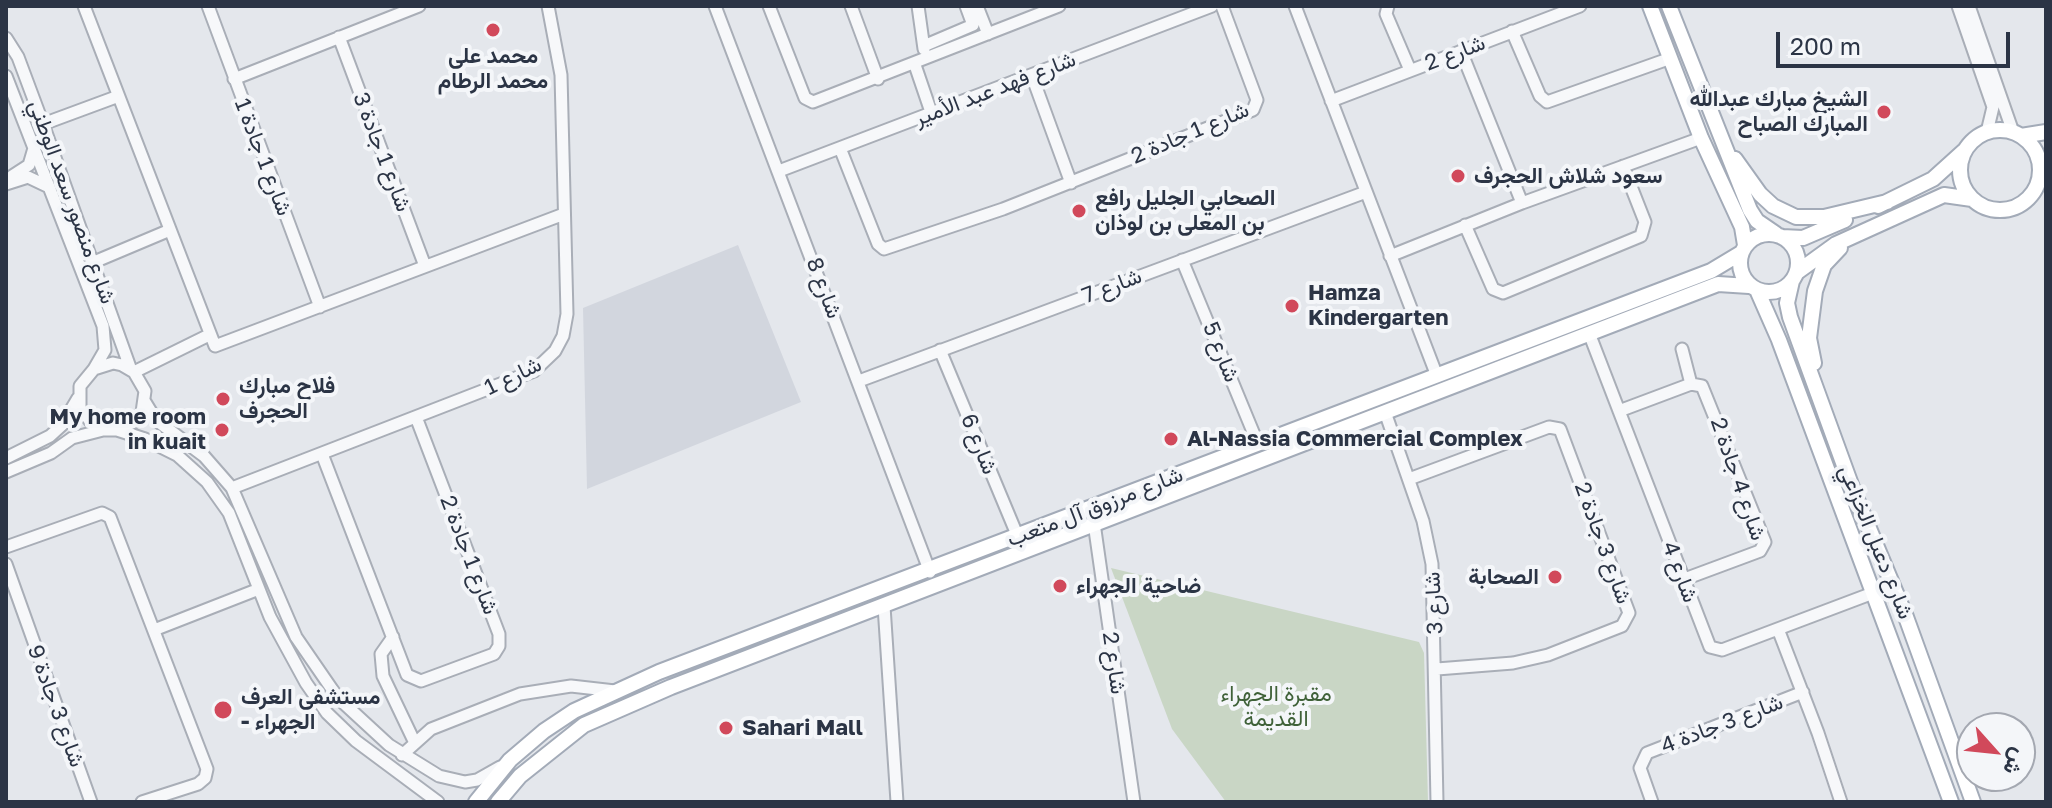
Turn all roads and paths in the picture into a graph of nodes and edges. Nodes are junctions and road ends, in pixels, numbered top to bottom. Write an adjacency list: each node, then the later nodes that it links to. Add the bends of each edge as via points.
1 (84, 6): 35 (street)
2 (208, 6): 33 (street, شارع 1 جادة 1)
3 (548, 6): 58 (street, شارع 1, via 561,75)
4 (715, 6): 49 (street, شارع 8)
5 (769, 6): 34 (street, via 807,100)
6 (851, 6): 34 (street)
7 (918, 6): 26 (street)
8 (966, 6): 26 (street, via 973,25)
9 (977, 6): 23 (street)
10 (1059, 6): 23 (street)
11 (1212, 6): 32 (street, شارع فهد عبد الأمير)
12 (1222, 6): 52 (street, شارع 1 جادة 2, via 1257,100 1255,108)
13 (1295, 6): 36 (street)
14 (1388, 6): 30 (street, via 1386,14)
15 (1580, 6): 21 (street, شارع 2)
16 (1650, 6): 28 (main road)
17 (1669, 6): 41 (main road)
18 (1958, 6): 39 (street, via 1993,107)
19 (1969, 6): 42 (street)
20 (412, 8): 24 (street)
21 (1558, 10): 22 (street, شارع 2)
22 (1512, 31): 27 (street, شارع 2); 28 (street, via 1547,102)
23 (988, 34): 29 (street)
24 (339, 37): 33 (street); 67 (street, شارع 1 جادة 3)
25 (6, 38): 38 (street, شارع منصور سعد الوطني)
26 (926, 45): 29 (street)
27 (1461, 51): 30 (street, شارع 2); 57 (street)
28 (1671, 58): 43 (main road)
29 (918, 63): 34 (street); 37 (street)
30 (1410, 70): 36 (street, شارع 2)
31 (6, 76): 44 (street, شارع منصور سعد الوطني)
32 (1032, 76): 37 (street, شارع فهد عبد الأمير); 52 (street)
33 (234, 79): 70 (street, شارع 1 جادة 1)
34 (878, 79)
35 (116, 97): 38 (street); 60 (street)
36 (1331, 101): 54 (street)
37 (931, 112): 46 (street, شارع فهد عبد الأمير)
38 (43, 124): 66 (street, شارع منصور سعد الوطني)
39 (1987, 132): 42 (main road); 45 (main road)
40 (2046, 132): 42 (main road)
41 (1717, 134): 56 (main road, via 1760,194 1796,217 1824,217); 62 (main road, via 1750,210)
42 (2017, 134): 50 (main road, via 2034,148)
43 (1701, 138): 48 (street); 63 (main road, via 1742,227)
44 (34, 147): 51 (street, via 27,168); 53 (street, شارع منصور سعد الوطني)
45 (1967, 147): 55 (main road, via 1960,174); 56 (main road, via 1933,179)
46 (840, 148): 49 (street, شارع فهد عبد الأمير); 52 (street, شارع 1 جادة 2, via 884,249)
47 (2046, 161): 50 (main road)
48 (1623, 166): 57 (street); 59 (street, via 1645,222 1641,236 1503,293 1493,289)
49 (779, 171): 80 (street, شارع 8)
50 (2040, 176): 55 (main road, via 2025,202 2012,209 1990,209)
51 (6, 182): 53 (street, via 33,177)
52 (1071, 183)
53 (50, 188): 76 (street, شارع منصور سعد الوطني, via 105,335 105,350)
54 (1366, 192): 64 (street); 65 (street, شارع 7)
55 (1972, 199): 61 (main road, via 1944,195)
56 (1887, 202): 62 (main road, via 1803,238)
57 (1522, 203): 59 (street)
58 (564, 214): 67 (street); 88 (street, شارع 1, via 567,314 555,351 534,371)
59 (1465, 225): 64 (street)
60 (170, 230): 66 (street); 72 (street)
61 (1859, 235): 68 (main road, via 1822,252); 82 (main road, via 1832,255 1815,291 1809,338)
62 (1779, 236): 63 (main road, via 1756,236); 68 (main road, via 1794,248)
63 (1743, 249): 69 (main road, via 1741,274); 75 (main road, شارع مرزوق آل متعب, via 1711,271)
64 (1390, 256): 79 (street)
65 (1182, 260): 74 (street, شارع 7); 94 (street, شارع 5)
66 (94, 262): 77 (street, شارع منصور سعد الوطني)
67 (425, 266): 70 (street)
68 (1794, 277): 69 (main road, via 1772,293); 82 (main road, شارع دعبل الخزاعي, via 1788,311)
69 (1753, 288): 71 (main road, شارع مرزوق آل متعب, via 1718,284); 89 (main road, شارع دعبل الخزاعي)
70 (320, 307): 72 (street, via 216,346)
71 (1589, 333): 75 (main road, شارع مرزوق آل متعب); 85 (street, شارع 4)
72 (209, 335): 77 (street)
73 (1682, 349): 81 (street, شارع 4 جادة 2)
74 (940, 350): 80 (street, شارع 7); 103 (street, شارع 6)
75 (1484, 366): 78 (main road, شارع مرزوق آل متعب)
76 (94, 369): 77 (street, via 113,363); 83 (street, via 85,376)
77 (133, 371): 84 (street)
78 (1461, 374): 79 (main road, شارع مرزوق آل متعب); 86 (main road, شارع مرزوق آل متعب)
79 (1437, 376): 94 (main road, شارع مرزوق آل متعب)
80 (859, 381): 106 (street, شارع 8)
81 (1691, 384): 85 (street); 107 (street, شارع 4 جادة 2, via 1706,390 1765,545)
82 (1819, 391): 87 (main road, شارع دعبل الخزاعي)
83 (78, 397): 90 (street, via 85,418); 96 (street, via 50,436)
84 (145, 402): 91 (street, via 136,421); 100 (street, via 156,420 204,456)
85 (1619, 411): 107 (street, شارع 4)
86 (1385, 412): 98 (street, شارع 3); 99 (main road, شارع مرزوق آل متعب)
87 (1827, 413): 89 (main road, via 1817,422); 92 (main road, شارع دعبل الخزاعي)
88 (416, 417): 95 (street, شارع 1); 114 (street, شارع 1 جادة 2, via 500,642 494,654 421,681 405,672)
89 (1807, 417): 93 (main road, شارع دعبل الخزاعي)
90 (103, 430): 91 (street); 97 (street, via 72,438)
91 (117, 430): 108 (street, via 177,455 207,482 229,513)
92 (1833, 434): 93 (main road, via 1821,431); 120 (main road, شارع دعبل الخزاعي)
93 (1816, 440): 109 (main road, شارع دعبل الخزاعي)
94 (1258, 444): 99 (main road, شارع مرزوق آل متعب)
95 (322, 454): 100 (street, شارع 1); 114 (street, شارع 1 جادة 2)
96 (6, 458)
97 (6, 472)
98 (1409, 479): 115 (street, شارع 3, via 1432,564); 115 (street, شارع 3 جادة 2, via 1557,427 1629,613 1622,626 1548,655)
99 (1186, 480): 101 (main road, شارع مرزوق آل متعب)
100 (232, 488): 121 (street, via 279,602 316,671 355,716)
101 (1163, 488): 102 (main road, شارع مرزوق آل متعب); 103 (main road, شارع مرزوق آل متعب)
102 (1094, 523): 111 (main road, شارع مرزوق آل متعب); 133 (street, شارع 2)
103 (1018, 537): 106 (main road, شارع مرزوق آل متعب)
104 (6, 547): 113 (street, via 107,513)
105 (6, 564): 110 (street, شارع 3 جادة 9)
106 (930, 572): 116 (main road, شارع مرزوق آل متعب)
107 (1682, 580): 112 (street, شارع 4, via 1714,650)
108 (259, 589): 113 (street); 124 (street, via 286,652 327,713)
109 (1873, 593): 112 (street, شارع 4); 118 (main road, شارع دعبل الخزاعي)
110 (12, 602): 127 (street, شارع 3 جادة 9)
111 (884, 606): 131 (main road, شارع مرزوق آل متعب, via 584,725 520,776); 132 (street)
112 (1778, 629): 117 (street, شارع 3 جادة 4)
113 (154, 630): 128 (street, via 207,769 198,784)
114 (393, 637): 119 (street, via 381,654 383,676)
115 (1437, 669): 134 (street, شارع 3)
116 (615, 691): 119 (street, via 571,686 520,694 431,729); 122 (main road, شارع مرزوق آل متعب, via 574,711)
117 (1803, 692): 125 (street, شارع 3 جادة 4); 135 (street, شارع 3 جادة 4, via 1647,753 1640,768)
118 (1918, 708): 120 (main road, via 1938,746); 126 (main road, شارع دعبل الخزاعي)
119 (414, 741): 121 (street)
120 (1952, 743): 136 (main road, شارع دعبل الخزاعي)
121 (402, 755): 123 (street)
122 (510, 760): 123 (street, via 487,776 465,782); 130 (main road, شارع مرزوق آل متعب)
123 (420, 766): 124 (street, via 419,777)
124 (411, 780): 129 (street)
125 (1837, 801)
126 (1955, 801)
127 (91, 802)
128 (142, 802)
129 (438, 802)
130 (476, 802)
131 (498, 802)
132 (897, 802)
133 (1134, 802)
134 (1437, 802)
135 (1652, 802)
136 (1973, 802)

